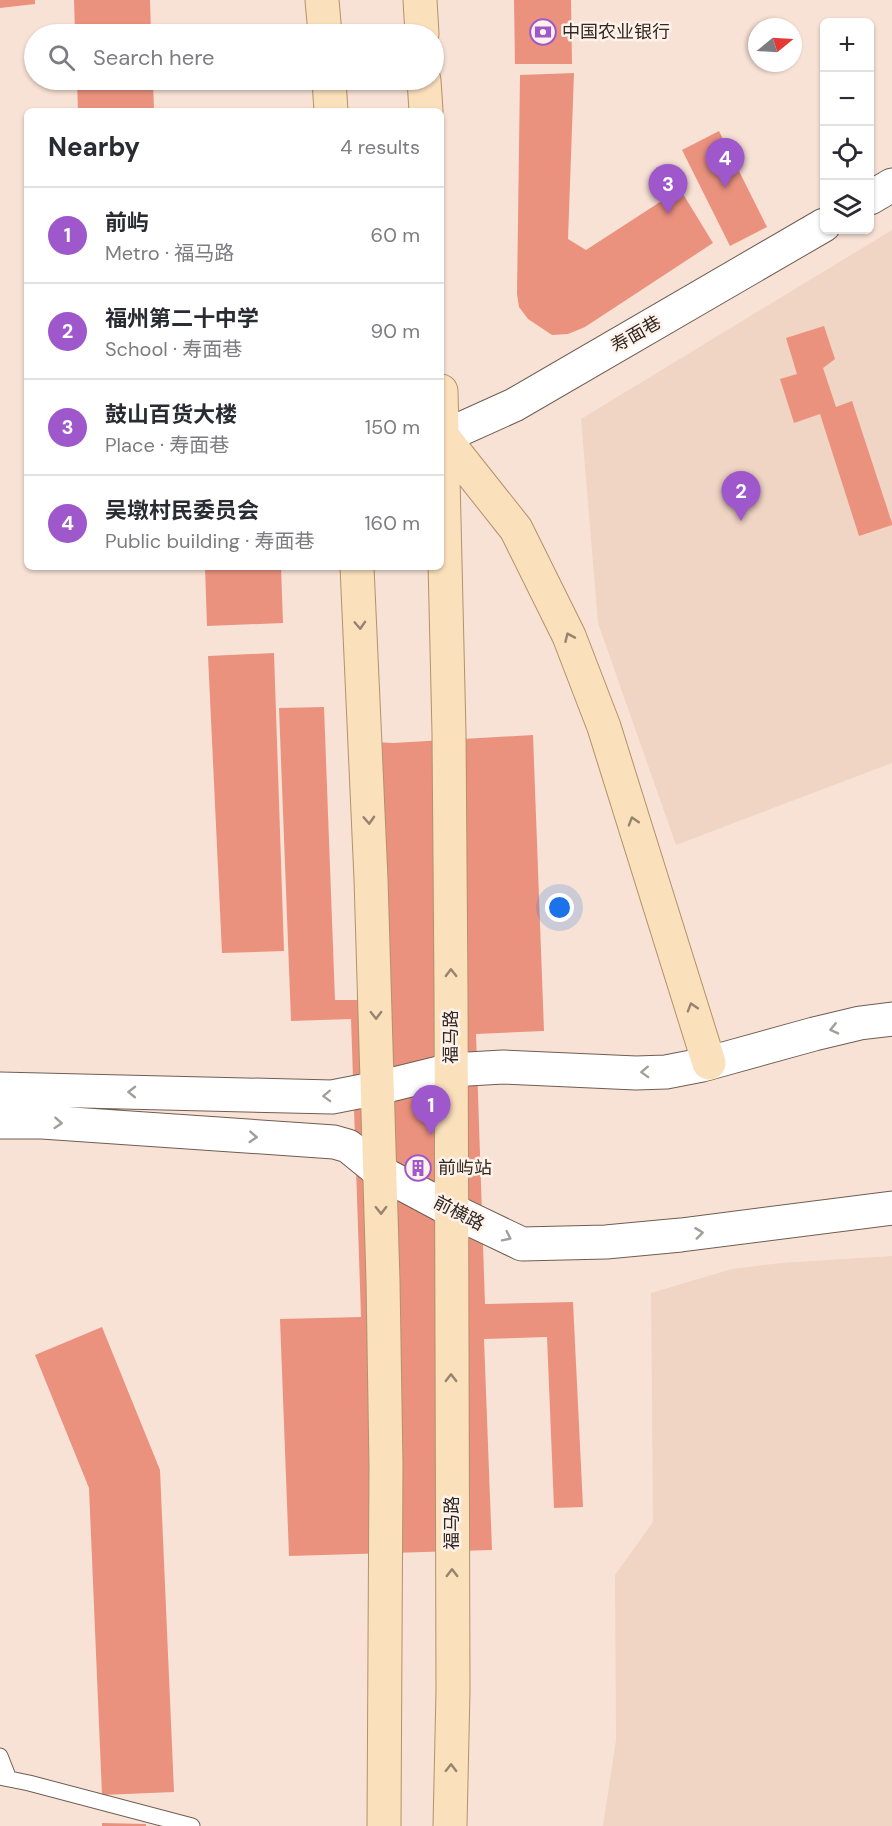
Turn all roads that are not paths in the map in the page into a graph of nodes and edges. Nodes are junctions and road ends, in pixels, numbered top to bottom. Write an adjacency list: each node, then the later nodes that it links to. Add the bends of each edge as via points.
1 (322, 0): 3 (main road)
2 (420, 0): 4 (main road)
3 (324, 24)
4 (421, 24)
5 (329, 90): 7 (main road)
6 (425, 90): 8 (main road)
7 (331, 108)
8 (426, 108)
9 (892, 185): 10 (main road)
10 (874, 196)
11 (820, 228): 12 (main road, 寿面巷, via 514,405)
12 (444, 437)
13 (444, 438): 17 (main road, one-way to 13, via 604,727 569,636 516,529)
14 (444, 490): 18 (main road, 福马路, one-way to 14)
15 (357, 570): 20 (main road, one-way to 20)
16 (892, 1019): 17 (main road, one-way to 17, via 814,1034)
17 (709, 1063): 18 (main road, one-way to 18, via 666,1072 636,1073 503,1067)
18 (451, 1070): 20 (main road); 24 (main road, 福马路)
19 (0, 1089): 20 (main road, one-way to 19, via 332,1097)
20 (378, 1089): 22 (main road)
21 (0, 1122): 22 (main road, 前横路, one-way to 22, via 334,1142 348,1146)
22 (380, 1172): 24 (main road, 前横路); 28 (main road, one-way to 28, via 386,1465)
23 (892, 1208): 24 (main road, 前横路, one-way to 23, via 522,1244 681,1235)
24 (451, 1210): 29 (main road, 福马路, one-way to 24)
25 (0, 1755): 26 (lane)
26 (4, 1778): 27 (lane)
27 (192, 1826)
28 (384, 1826)
29 (450, 1826)

